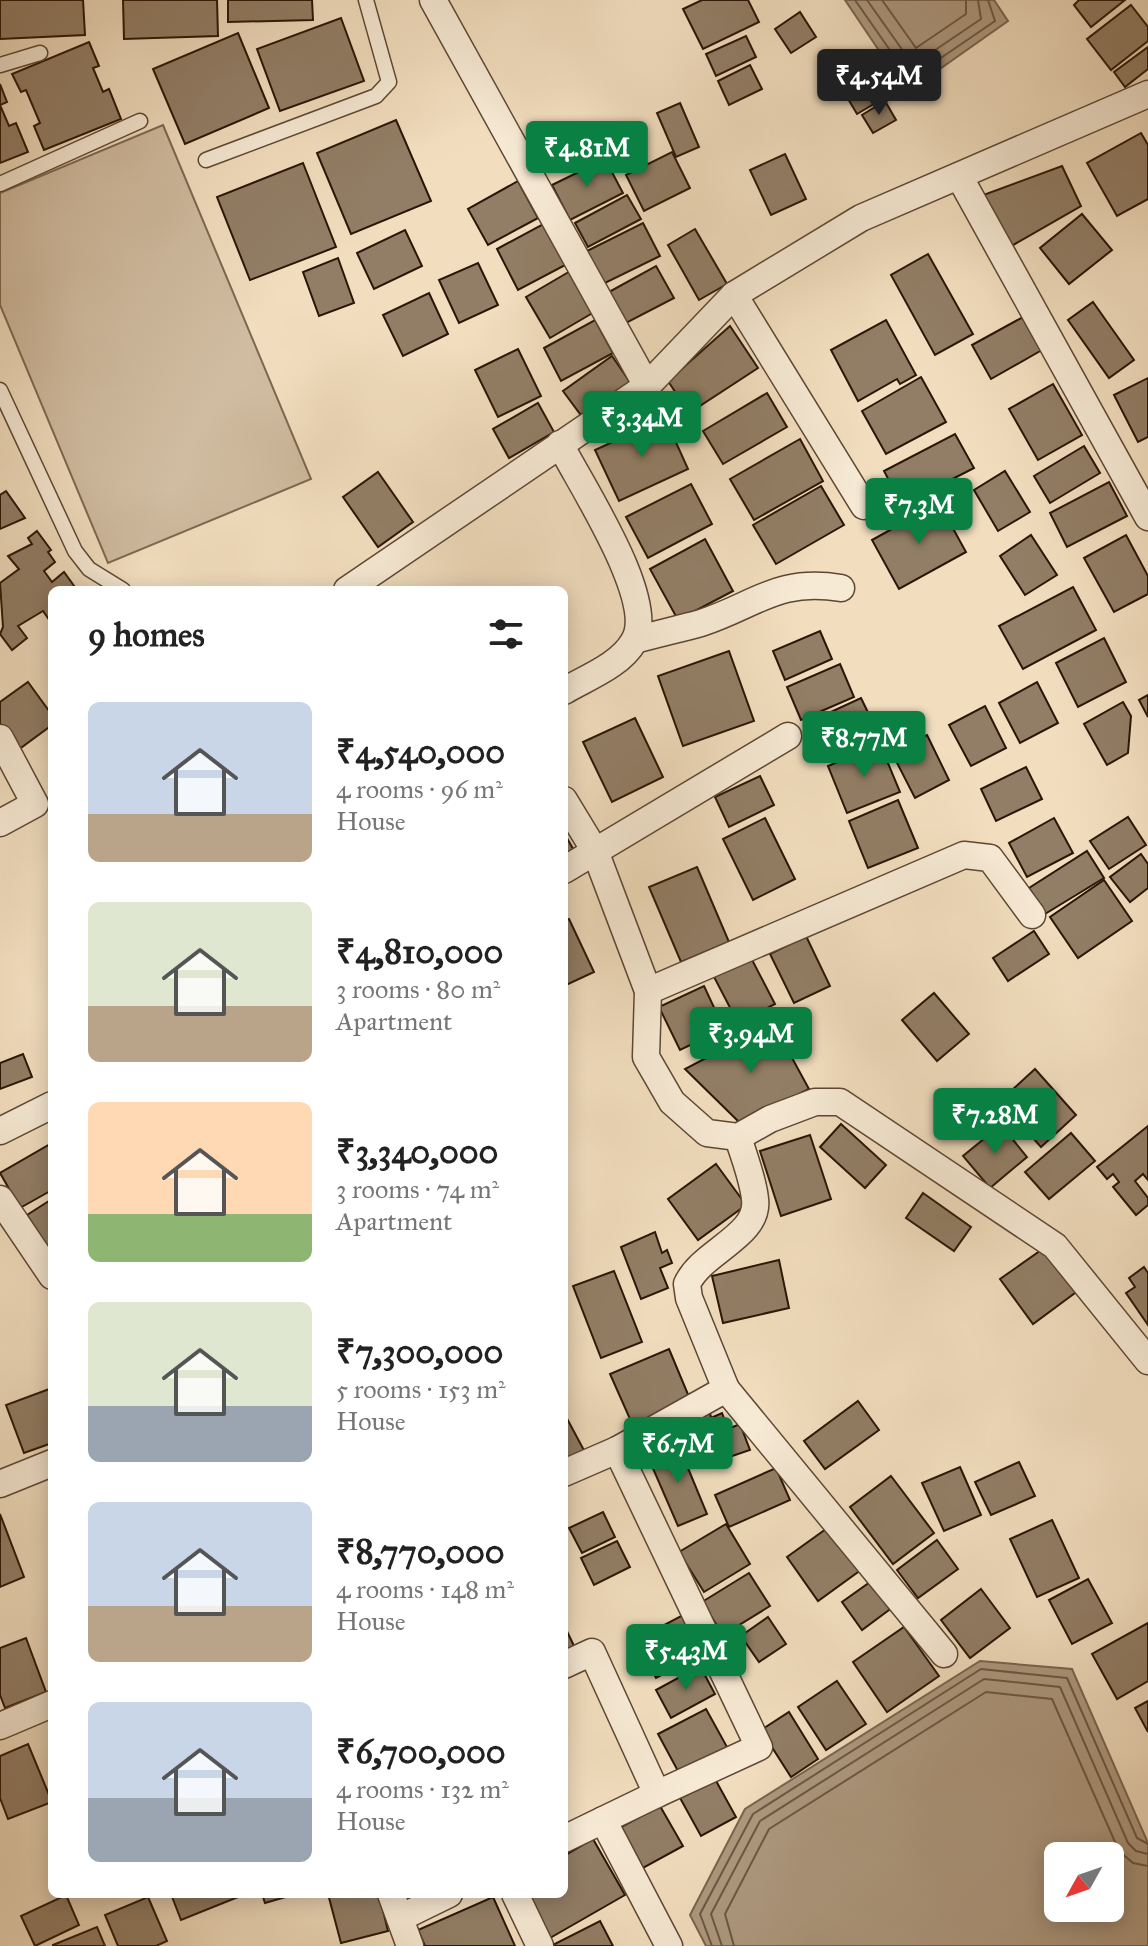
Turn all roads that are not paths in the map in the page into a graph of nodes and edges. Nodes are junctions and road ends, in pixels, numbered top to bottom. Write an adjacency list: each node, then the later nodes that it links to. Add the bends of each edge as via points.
1 (366, 0): 7 (lane, via 389,82 376,96)
2 (433, 0): 11 (street)
3 (40, 53): 4 (lane)
4 (0, 65)
5 (1148, 94): 8 (street)
6 (140, 121): 9 (lane)
7 (206, 160)
8 (959, 176): 10 (street, via 861,218); 15 (street)
9 (0, 184)
10 (734, 295): 11 (street); 14 (street)
11 (647, 386): 13 (street)
12 (0, 390): 16 (lane, via 75,551 89,569)
13 (560, 444): 17 (street); 19 (street, via 632,583 640,615)
14 (864, 506)
15 (1148, 517)
16 (117, 586)
17 (353, 586)
18 (841, 588): 19 (street, via 790,586 701,622)
19 (635, 640): 20 (street, via 622,656)
20 (568, 689)
21 (788, 736): 26 (street)
22 (0, 738): 23 (street)
23 (44, 799): 25 (street)
24 (568, 807): 26 (street)
25 (0, 823)
26 (595, 851): 27 (street); 29 (street)
27 (568, 868)
28 (1032, 915): 29 (street, via 990,858 964,855)
29 (648, 991): 32 (street, via 646,1057 672,1102 707,1133)
30 (48, 1107): 31 (street)
31 (0, 1131)
32 (738, 1137): 35 (street, via 815,1102 840,1102 1055,1246); 36 (street, via 755,1213 748,1228 693,1270 687,1284)
33 (0, 1199): 34 (street)
34 (48, 1270)
35 (1148, 1361)
36 (726, 1389): 37 (street); 41 (street)
37 (617, 1450): 39 (street); 45 (street, via 759,1747)
38 (48, 1465): 40 (street)
39 (568, 1471)
40 (0, 1484)
41 (944, 1654)
42 (568, 1663): 45 (street, via 592,1652)
43 (48, 1706): 44 (street)
44 (0, 1726)
45 (657, 1794): 46 (street)
46 (603, 1820): 47 (street); 53 (street)
47 (568, 1837)
48 (431, 1898): 50 (street)
49 (517, 1898): 52 (street)
50 (396, 1906): 51 (street)
51 (410, 1946)
52 (540, 1946)
53 (669, 1946)

